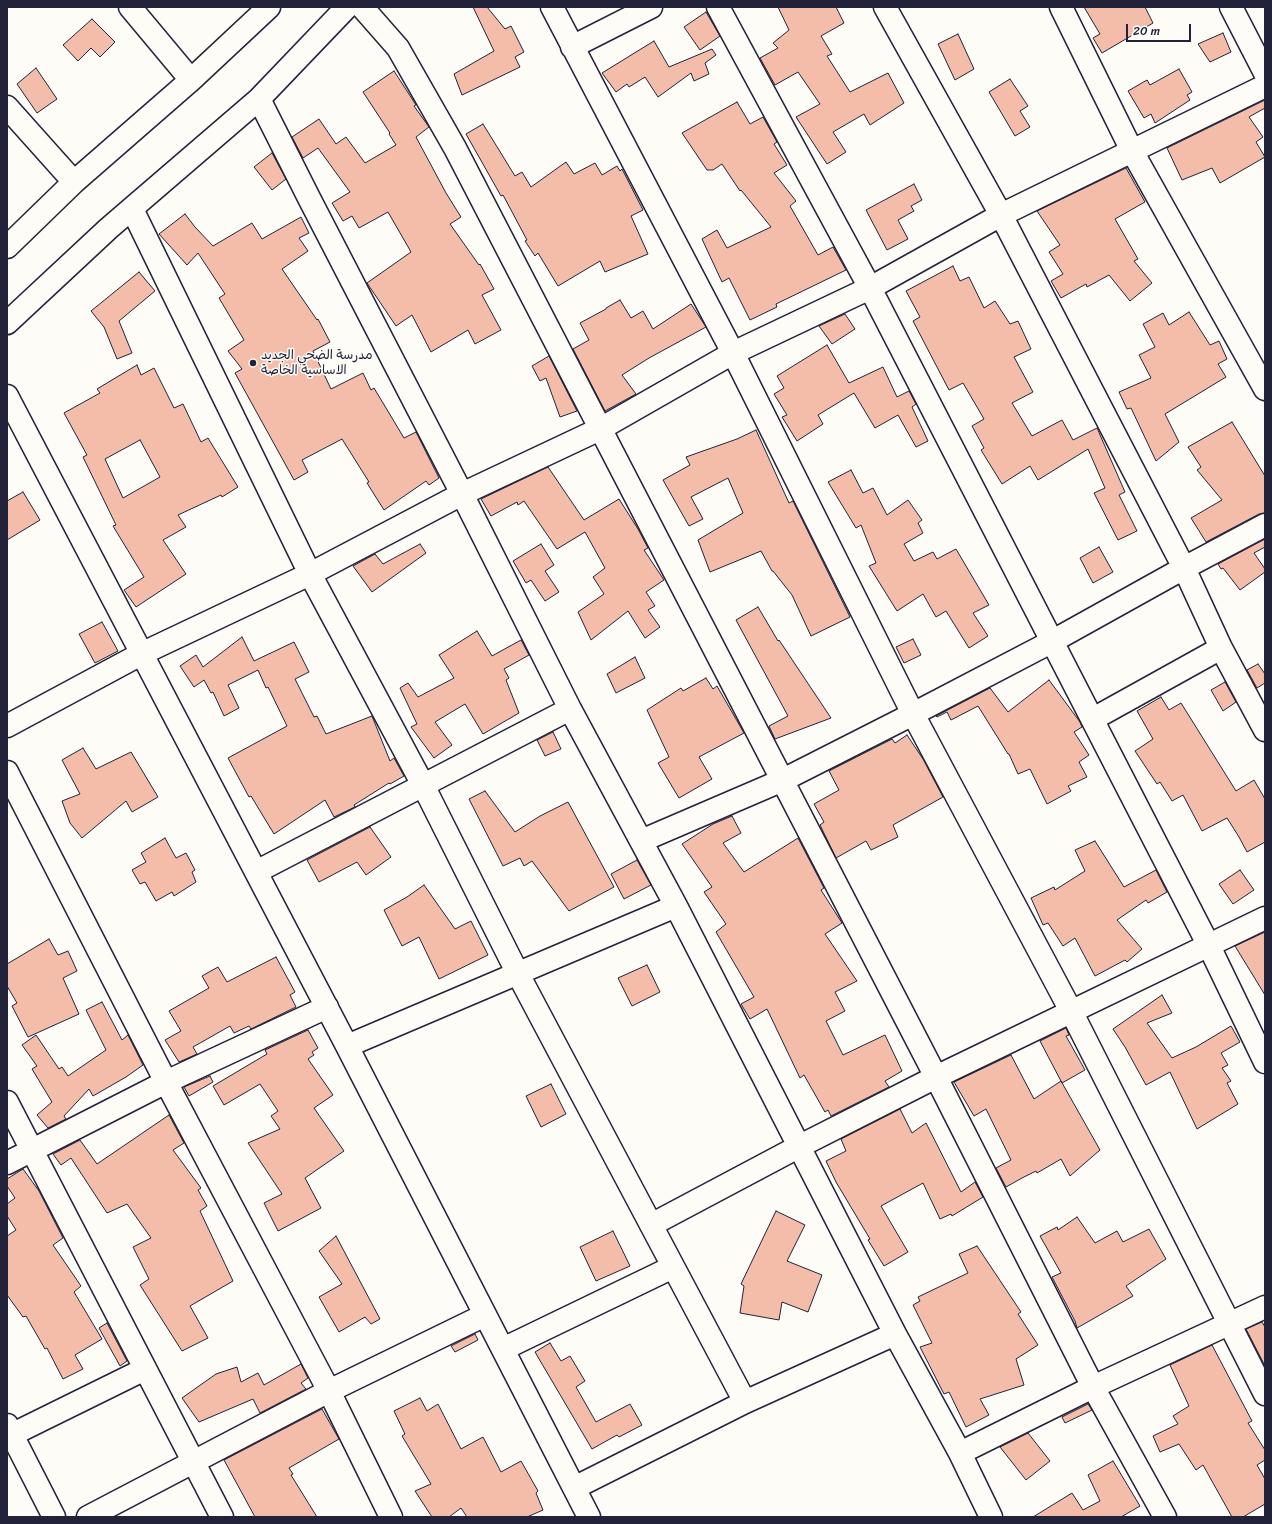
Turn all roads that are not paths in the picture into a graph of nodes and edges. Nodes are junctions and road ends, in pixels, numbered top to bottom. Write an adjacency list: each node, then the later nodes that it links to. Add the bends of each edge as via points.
1 (130, 7): 13 (street)
2 (269, 7): 13 (street)
3 (347, 7): 15 (street)
4 (362, 7): 27 (street, via 398,48 455,148)
5 (552, 7): 11 (street)
6 (651, 7): 11 (street)
7 (718, 7): 22 (street)
8 (884, 7): 20 (street)
9 (1061, 7): 17 (street)
10 (1231, 7): 12 (street)
11 (572, 47): 24 (street)
12 (1265, 73)
13 (191, 80): 18 (street)
14 (1265, 86): 17 (street)
15 (259, 99): 19 (street); 28 (street)
16 (7, 106): 18 (street)
17 (1132, 151): 20 (street); 25 (street)
18 (74, 182): 21 (street)
19 (132, 209): 23 (street); 31 (street)
20 (1001, 215): 22 (street); 30 (street)
21 (7, 247)
22 (870, 288): 24 (street); 32 (street)
23 (7, 324)
24 (733, 353): 27 (street); 36 (street)
25 (1265, 389)
26 (7, 396): 34 (street)
27 (600, 429): 28 (street); 41 (street)
28 (462, 494): 31 (street); 35 (street)
29 (1265, 525): 30 (street)
30 (1184, 568): 32 (street); 33 (street)
31 (310, 574): 34 (street); 42 (street)
32 (1051, 642): 36 (street); 37 (street)
33 (1221, 648): 37 (street); 39 (street)
34 (141, 654): 38 (street); 44 (street)
35 (570, 709): 42 (street); 43 (street)
36 (913, 714): 41 (street); 50 (street)
37 (1093, 719): 47 (street)
38 (7, 726)
39 (1265, 730)
40 (7, 772): 54 (street)
41 (783, 780): 43 (street); 53 (street)
42 (423, 785): 44 (street); 48 (street)
43 (641, 841): 45 (street)
44 (256, 872): 49 (street)
45 (676, 906): 48 (street); 56 (street)
46 (1265, 918): 47 (street)
47 (1209, 946): 50 (street); 52 (street)
48 (518, 974): 51 (street); 59 (street)
49 (327, 1007): 51 (street); 54 (street)
50 (1071, 1011): 53 (street); 63 (street)
51 (348, 1046): 62 (street)
52 (1265, 1062)
53 (936, 1077): 56 (street); 67 (street)
54 (166, 1082): 57 (street); 68 (street)
55 (7, 1102): 57 (street)
56 (798, 1147): 59 (street); 64 (street)
57 (31, 1150): 58 (street); 66 (street)
58 (7, 1163)
59 (651, 1225): 60 (street)
60 (673, 1267): 65 (street); 70 (street)
61 (1265, 1307): 63 (street)
62 (485, 1315): 65 (street); 68 (street)
63 (1229, 1324): 67 (street); 69 (street)
64 (895, 1334): 70 (street); 72 (street)
65 (503, 1349): 74 (street)
66 (145, 1369): 71 (street); 73 (street)
67 (1093, 1387): 72 (street); 81 (street)
68 (329, 1391): 73 (street); 78 (street)
69 (1265, 1394)
70 (746, 1402): 74 (street)
71 (9, 1432): 75 (street)
72 (960, 1453): 80 (street)
73 (194, 1462): 76 (street); 77 (street)
74 (574, 1488): 79 (street)
75 (54, 1517)
76 (88, 1517)
77 (222, 1517)
78 (391, 1517)
79 (589, 1517)
80 (991, 1517)
81 (1165, 1517)

